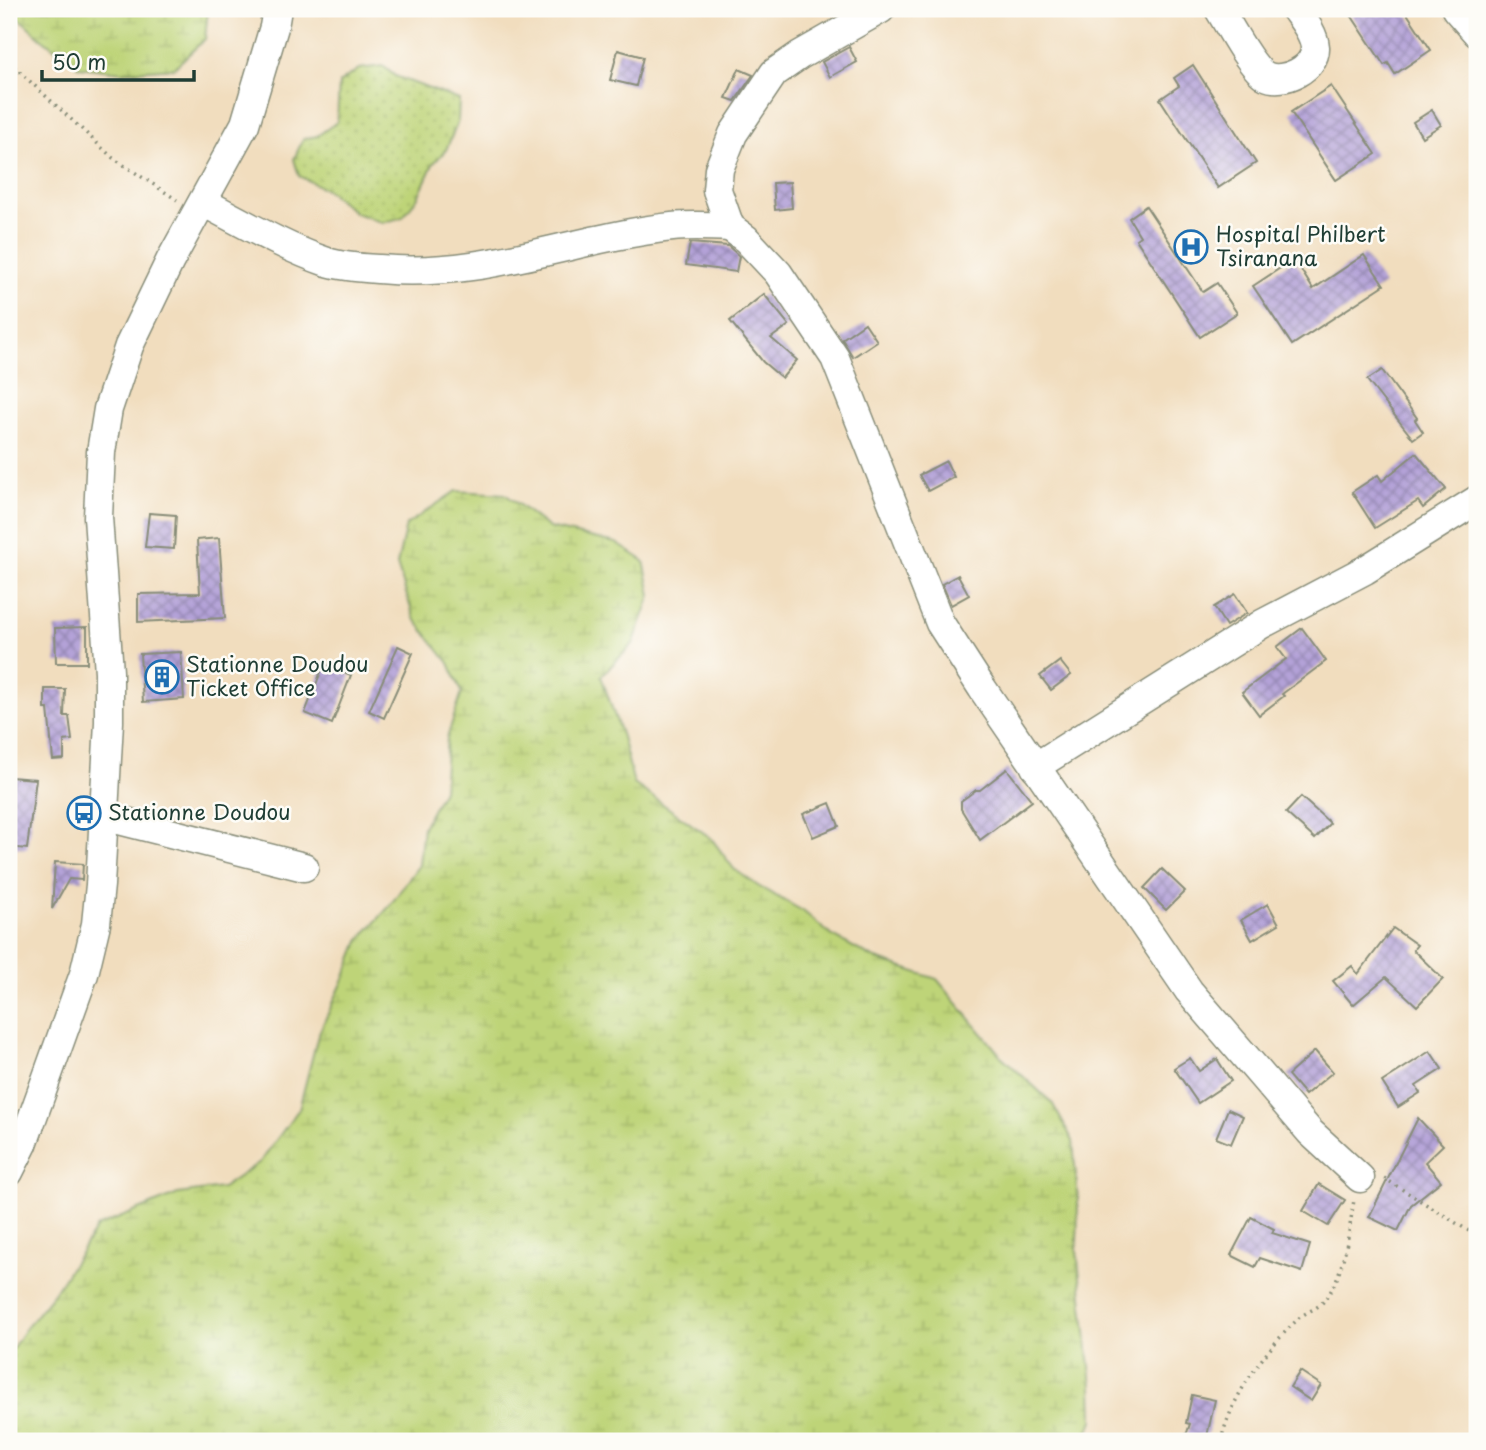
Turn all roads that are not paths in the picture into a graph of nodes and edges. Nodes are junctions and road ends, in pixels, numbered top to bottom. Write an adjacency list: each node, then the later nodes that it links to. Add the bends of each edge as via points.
1 (277, 9): 7 (street, via 245,124)
2 (880, 9): 8 (street, via 774,73 733,134 719,169 718,190)
3 (1219, 9): 4 (street, via 1257,69 1282,79 1300,72 1315,50 1312,35)
4 (1295, 9)
5 (1456, 9): 6 (street)
6 (1477, 33)
7 (200, 208): 8 (street, via 328,262 396,271 479,267 673,227); 11 (street, via 129,346 108,409 101,452 98,517 109,672)
8 (730, 227): 10 (street, via 778,273 835,358 940,623)
9 (1477, 500): 10 (street, via 1365,570 1262,624)
10 (1035, 767): 14 (street, via 1189,991 1310,1132)
11 (103, 816): 12 (street); 13 (street, via 99,898 86,965)
12 (304, 867)
13 (9, 1172)
14 (1360, 1178)

